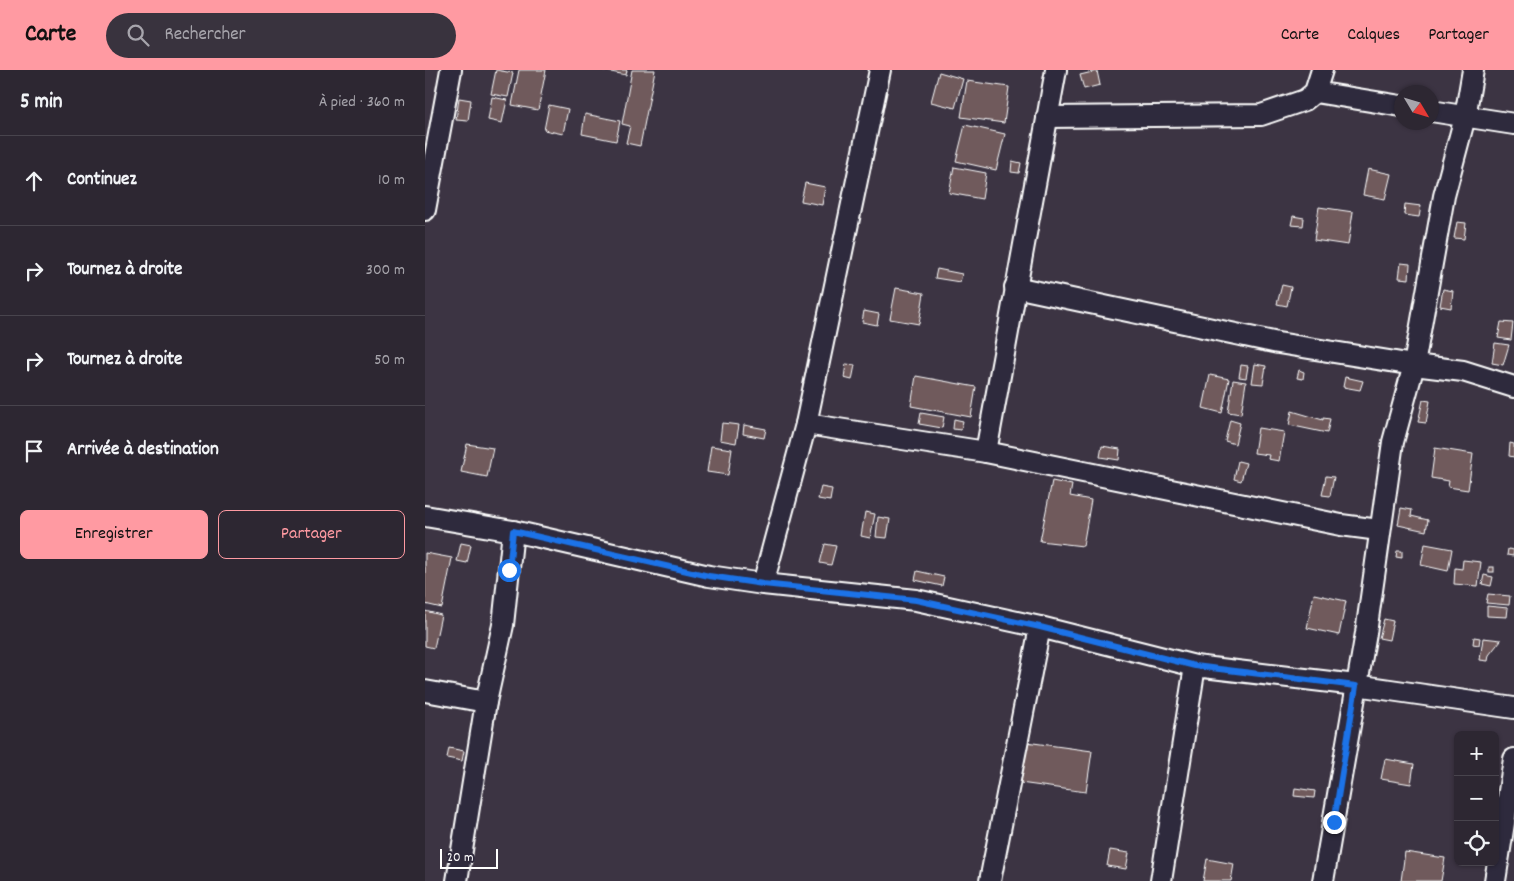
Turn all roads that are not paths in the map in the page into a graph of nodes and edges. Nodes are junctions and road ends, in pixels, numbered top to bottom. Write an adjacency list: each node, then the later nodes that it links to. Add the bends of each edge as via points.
1 (451, 70): 12 (street)
2 (880, 70): 17 (street)
3 (1056, 70): 10 (street)
4 (1321, 70): 6 (street)
5 (1473, 70): 9 (street)
6 (1315, 92): 7 (street); 10 (street, via 1305,100 1261,115)
7 (1394, 105)
8 (1439, 112): 9 (street)
9 (1465, 116): 11 (street); 15 (street, via 1444,196)
10 (1047, 117): 14 (street)
11 (1514, 124)
12 (432, 139): 13 (street)
13 (425, 210)
14 (1015, 287): 15 (street, via 1279,343); 18 (street)
15 (1414, 365): 16 (street, via 1463,371); 20 (street, via 1393,442)
16 (1514, 387)
17 (806, 424): 18 (street); 22 (street)
18 (986, 452): 20 (street)
19 (425, 516): 21 (street)
20 (1379, 530): 25 (street)
21 (513, 531): 22 (street, via 709,576); 27 (street, via 503,625)
22 (763, 584): 23 (street, via 916,600)
23 (1040, 627): 24 (street); 31 (street)
24 (1195, 666): 25 (street); 32 (street)
25 (1356, 686): 28 (street); 33 (street)
26 (425, 691): 27 (street)
27 (486, 702): 30 (street)
28 (1514, 708)
29 (1514, 759): 34 (street)
30 (457, 881)
31 (990, 881)
32 (1161, 881)
33 (1323, 881)
34 (1495, 881)

